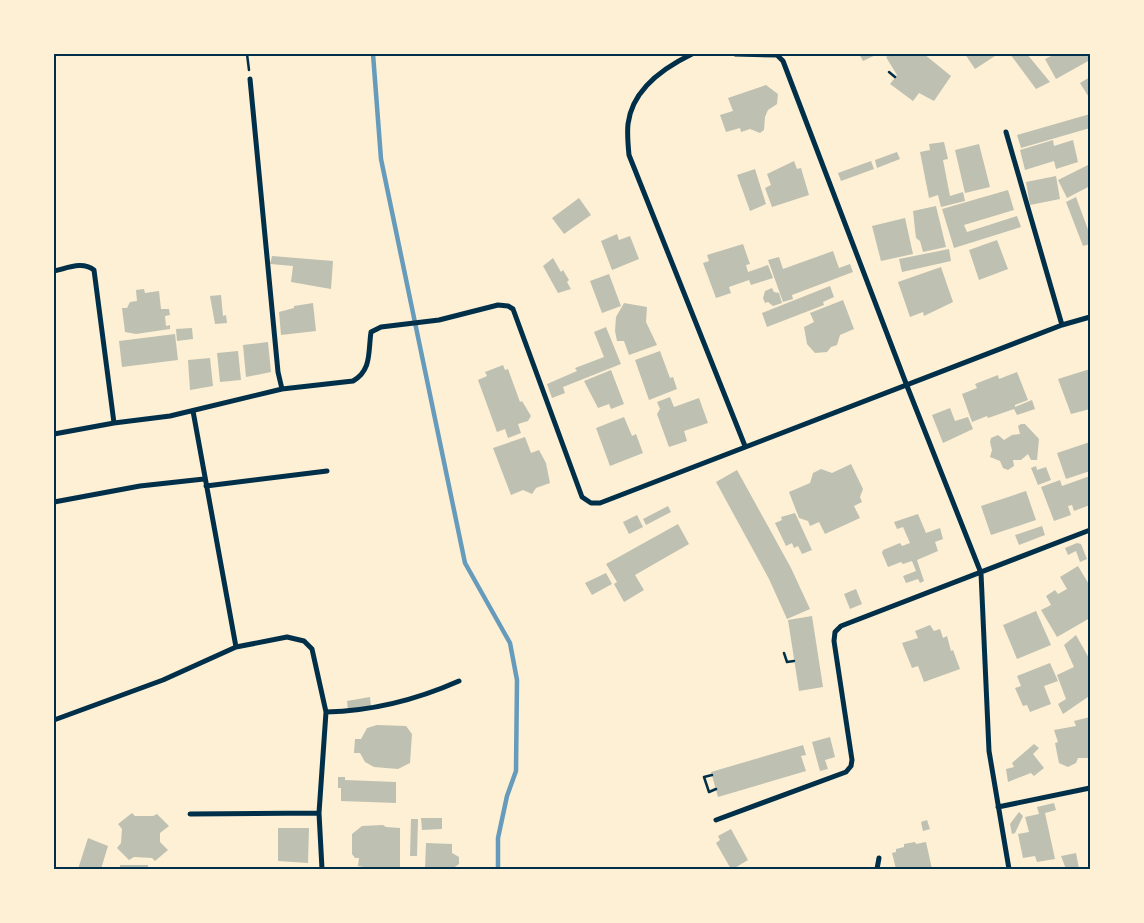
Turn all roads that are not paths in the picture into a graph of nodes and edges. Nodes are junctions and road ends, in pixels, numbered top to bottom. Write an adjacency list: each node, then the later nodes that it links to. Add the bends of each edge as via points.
1 (692, 54): 13 (street, via 668,66 645,87 632,108 628,124 629,155)
2 (734, 54): 8 (street, via 777,54 782,61)
3 (250, 79): 9 (street)
4 (1006, 132): 7 (street)
5 (54, 271): 11 (street, via 80,265 94,270)
6 (1090, 317): 7 (street)
7 (1062, 325): 8 (street)
8 (906, 386): 13 (street); 19 (street)
9 (282, 389): 10 (street); 13 (street, via 353,381 363,376 368,364 371,332 382,327 439,320 498,305 508,306 513,309 582,497 591,503 621,496)
10 (193, 411): 11 (street); 15 (street)
11 (114, 423): 12 (street)
12 (54, 434)
13 (745, 446)
14 (327, 471): 16 (street)
15 (204, 479): 16 (street); 17 (street, via 140,486)
16 (206, 486): 20 (street)
17 (54, 502)
18 (1090, 530): 19 (street)
19 (981, 573): 25 (street, via 989,751); 28 (street, via 842,626 835,632 851,766 846,772)
20 (236, 646): 22 (street, via 287,637 304,641 312,649); 23 (street, via 163,680)
21 (458, 681): 22 (street, via 412,700 353,711)
22 (326, 712): 26 (street)
23 (54, 720)
24 (1090, 788): 25 (street)
25 (998, 807): 32 (street)
26 (319, 813): 27 (street); 30 (street)
27 (190, 814)
28 (716, 820)
29 (879, 858): 31 (street)
30 (322, 869)
31 (877, 869)
32 (1009, 869)

